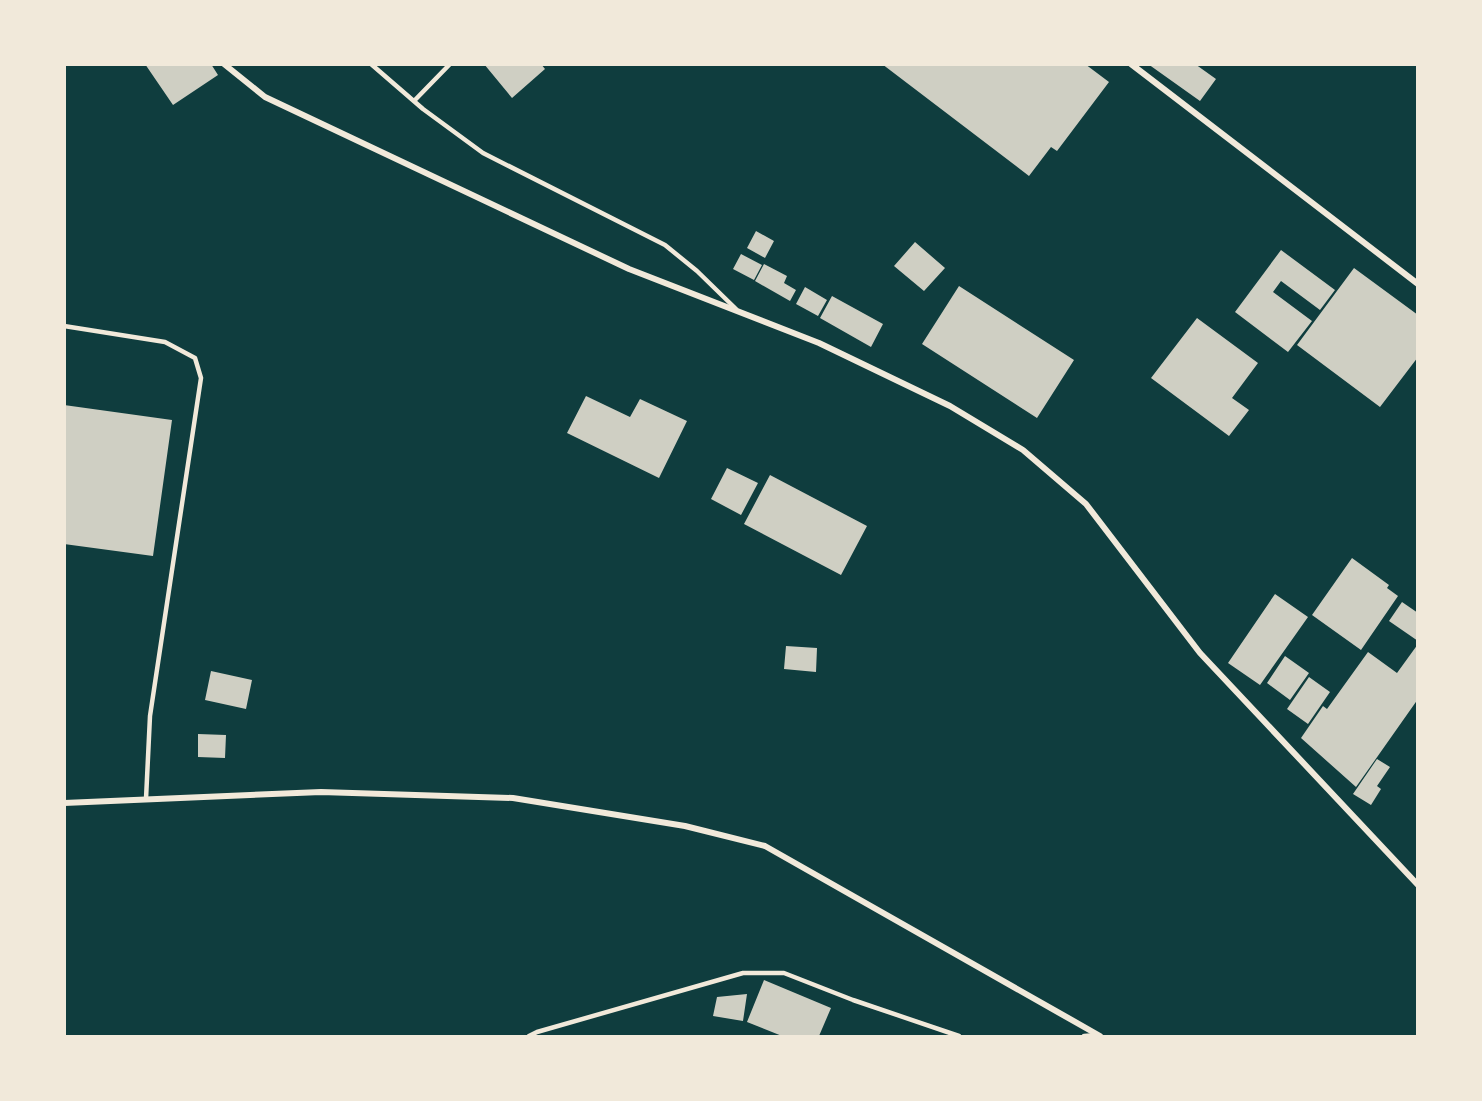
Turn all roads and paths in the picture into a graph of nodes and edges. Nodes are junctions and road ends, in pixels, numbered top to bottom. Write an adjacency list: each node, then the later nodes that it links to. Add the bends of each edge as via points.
1 (224, 64): 7 (street, via 265,97 629,269)
2 (371, 64): 5 (lane)
3 (450, 64): 5 (lane)
4 (1131, 64): 6 (street)
5 (414, 101): 7 (lane, via 483,153 665,245)
6 (1418, 284)
7 (738, 311): 11 (street, via 819,343 950,406 1023,450 1086,504 1200,653)
8 (64, 326): 9 (lane, via 165,342 195,358 201,378 150,716)
9 (146, 799): 10 (street); 15 (street, via 321,792 513,798 685,826 765,846)
10 (64, 803)
11 (1418, 885)
12 (529, 1036): 13 (lane, via 743,973 784,973)
13 (959, 1036)
14 (1084, 1036): 15 (lane)
15 (1098, 1036)

